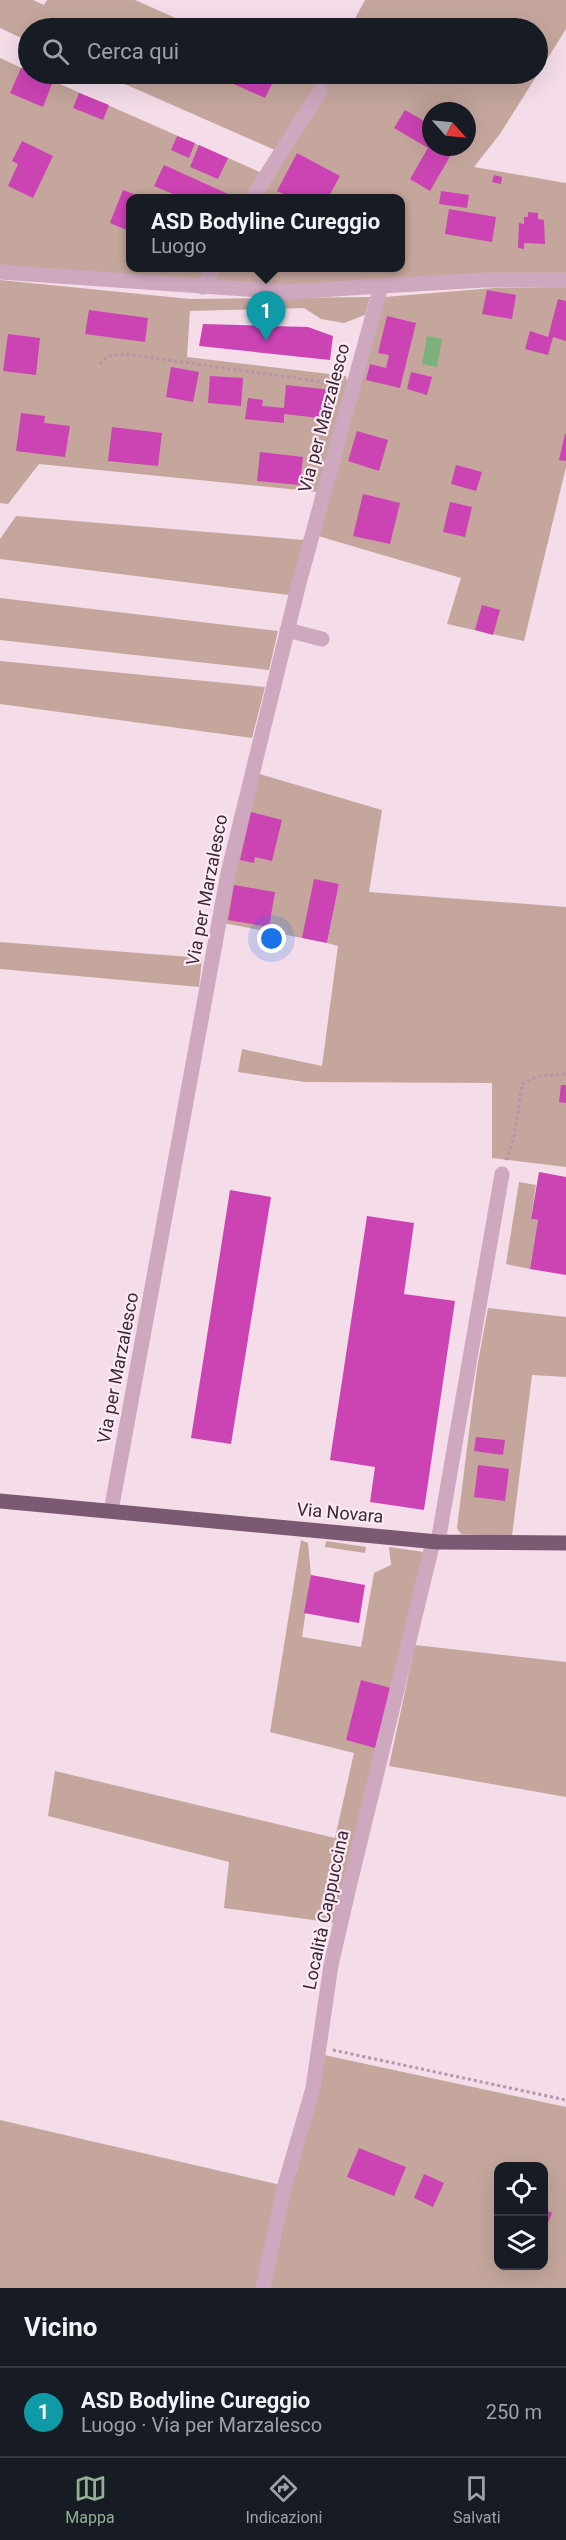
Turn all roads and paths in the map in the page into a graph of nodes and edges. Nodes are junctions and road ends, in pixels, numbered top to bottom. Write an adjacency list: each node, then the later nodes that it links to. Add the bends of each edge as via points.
1 (320, 92): 2 (street)
2 (255, 194)
3 (0, 272): 7 (street)
4 (210, 272): 7 (street)
5 (566, 280): 6 (street)
6 (381, 286): 7 (street, via 288,292); 9 (street, Via per Marzalesco)
7 (203, 287)
8 (100, 364): 9 (path, via 108,356 125,354 331,381)
9 (351, 394): 10 (street, Via per Marzalesco)
10 (287, 630): 11 (street); 15 (street, Via per Marzalesco, via 228,873)
11 (322, 639)
12 (566, 1074): 13 (path, via 538,1076 522,1084 514,1138)
13 (502, 1174): 16 (street, Località Cappuccina)
14 (0, 1501): 15 (main road, Via Novara)
15 (111, 1512): 16 (main road, Via Novara)
16 (436, 1542): 17 (main road, Via Novara); 18 (street, Località Cappuccina, via 346,1899)
17 (566, 1543)
18 (319, 2048): 19 (path); 20 (street, Località Cappuccina, via 313,2088 284,2188)
19 (566, 2100)
20 (262, 2288)

